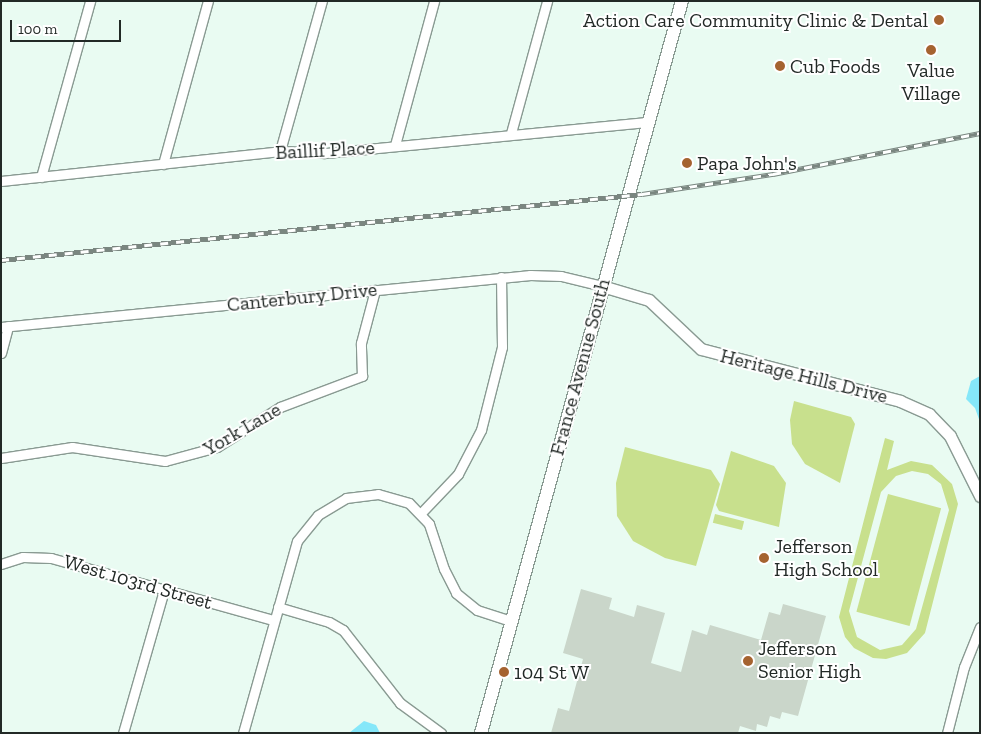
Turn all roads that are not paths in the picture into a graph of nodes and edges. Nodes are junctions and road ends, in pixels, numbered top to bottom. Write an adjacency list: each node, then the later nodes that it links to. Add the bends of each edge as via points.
1 (90, 1): 12 (street)
2 (208, 1): 11 (street)
3 (322, 1): 10 (street)
4 (434, 1): 9 (street)
5 (547, 1): 8 (street)
6 (682, 1): 7 (main road, France Avenue South)
7 (648, 122): 8 (street, Baillif Place); 15 (main road, France Avenue South)
8 (511, 133): 9 (street, Baillif Place)
9 (395, 146): 10 (street, Baillif Place, via 325,153)
10 (280, 152): 11 (street, Baillif Place)
11 (163, 164): 12 (street, Baillif Place)
12 (41, 177): 13 (street, Baillif Place)
13 (1, 181)
14 (501, 278): 15 (street, Canterbury Drive, via 546,274); 16 (street, Canterbury Drive); 21 (street, via 502,347 481,430 458,474)
15 (602, 286): 20 (street, Heritage Hills Drive, via 649,300 701,349 900,401 929,414 950,436); 26 (main road, France Avenue South)
16 (375, 290): 17 (street, Canterbury Drive); 19 (street, York Lane, via 361,343 362,376 280,407 217,447 165,460 72,446)
17 (5, 327): 18 (street)
18 (1, 353)
19 (1, 458)
20 (980, 496)
21 (422, 513): 24 (street, via 397,497 362,495 331,505 308,524 291,556); 26 (street, via 456,593 477,610)
22 (1, 564): 23 (street, West 103rd Street, via 23,557 51,558)
23 (164, 590): 25 (street, West 103rd Street); 28 (street)
24 (278, 607): 25 (street); 30 (street, via 329,622 342,630 400,703)
25 (273, 620): 29 (street)
26 (511, 621): 31 (main road, France Avenue South)
27 (980, 627): 32 (street, via 964,667)
28 (123, 733)
29 (243, 733)
30 (440, 733)
31 (481, 733)
32 (947, 733)

